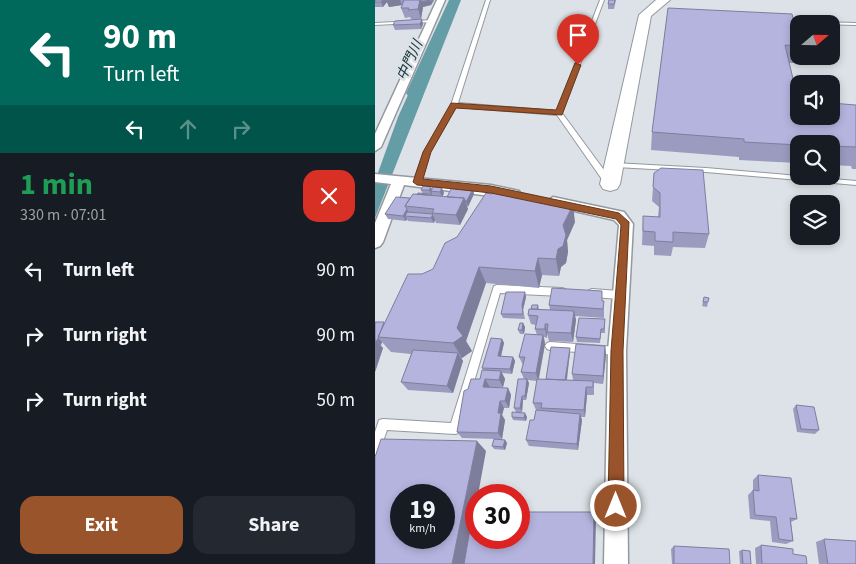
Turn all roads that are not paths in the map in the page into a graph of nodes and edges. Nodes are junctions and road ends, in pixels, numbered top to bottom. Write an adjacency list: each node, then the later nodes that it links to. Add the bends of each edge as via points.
1 (441, 0): 5 (street)
2 (488, 0): 9 (lane)
3 (602, 0): 10 (lane)
4 (664, 0): 17 (street, via 645,15)
5 (433, 21): 6 (lane); 11 (street)
6 (375, 24)
7 (840, 24): 8 (lane)
8 (856, 24)
9 (454, 105): 10 (lane); 15 (lane, via 427,152)
10 (559, 113): 17 (lane)
11 (375, 147)
12 (616, 165): 16 (lane); 17 (street)
13 (375, 178): 14 (street)
14 (399, 180): 15 (street); 18 (street)
15 (417, 182): 19 (street, via 491,190 619,216 626,224)
16 (856, 183)
17 (610, 184)
18 (375, 242)
19 (620, 294): 21 (street); 22 (lane, via 497,289 455,429 383,424)
20 (550, 346): 21 (lane)
21 (617, 351): 24 (street)
22 (378, 428): 23 (lane)
23 (375, 449)
24 (616, 564)

